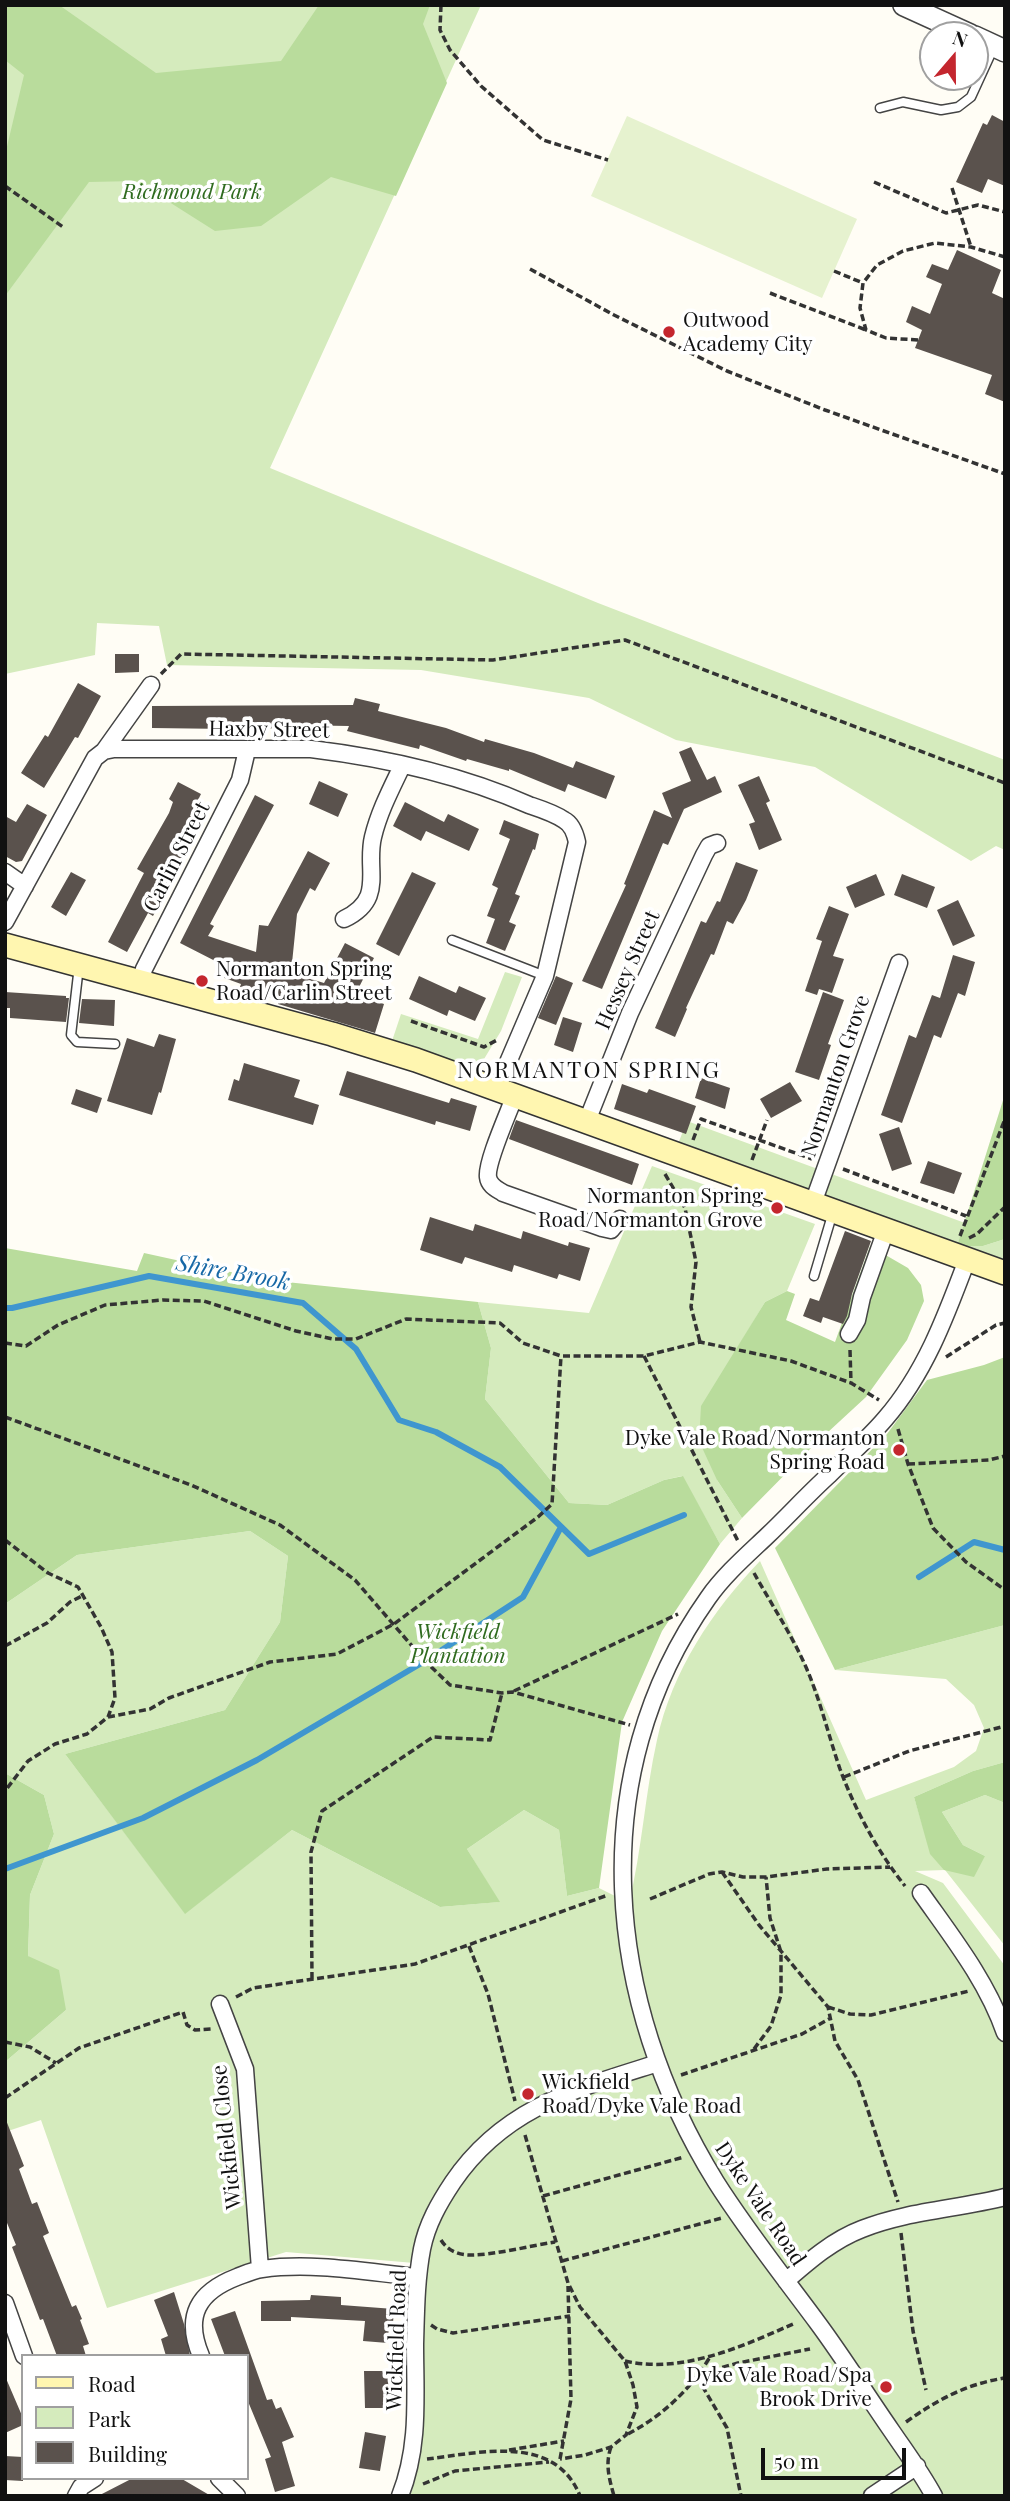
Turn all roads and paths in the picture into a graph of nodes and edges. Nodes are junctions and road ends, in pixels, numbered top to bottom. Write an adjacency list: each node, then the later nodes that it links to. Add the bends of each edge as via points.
1 (442, 5): 6 (path, via 440,30 450,50 481,86 543,140)
2 (904, 5): 3 (street)
3 (939, 21)
4 (991, 45): 5 (lane, via 971,97 958,107 941,110 903,103)
5 (880, 108)
6 (608, 160)
7 (874, 182): 10 (path, via 946,213)
8 (5, 186): 12 (path)
9 (952, 188): 10 (path)
10 (958, 210): 11 (path, via 978,205); 13 (path)
11 (1005, 212)
12 (63, 227)
13 (971, 247): 14 (path); 17 (path, via 935,243 903,251 877,265)
14 (1005, 257)
15 (530, 269): 21 (path, via 727,370)
16 (834, 271): 17 (path)
17 (863, 283): 19 (path, via 860,308)
18 (770, 293): 19 (path)
19 (866, 330): 20 (path, via 886,338)
20 (918, 340)
21 (1005, 474)
22 (151, 685): 24 (street); 26 (path, via 181,654 493,660 625,639)
23 (247, 750): 24 (street, Haxby Street); 25 (street, Haxby Street, via 311,749); 37 (street, Carlin Street, via 240,780)
24 (104, 751): 29 (street, via 95,758)
25 (402, 766): 30 (street, via 372,841 372,887 364,903); 36 (street, Haxby Street, via 513,797 566,820 574,831 577,842)
26 (1005, 783)
27 (717, 843): 44 (street, Hessey Street, via 704,855 629,1013)
28 (5, 872): 29 (street)
29 (25, 886): 31 (street)
30 (344, 919)
31 (5, 922)
32 (452, 940): 36 (lane)
33 (5, 945): 35 (main road)
34 (899, 962): 50 (street, Normanton Grove)
35 (79, 964): 37 (main road); 40 (lane, via 71,1035 77,1042)
36 (545, 976): 39 (street, Haxby Street)
37 (141, 981): 41 (main road, via 332,1034)
38 (411, 1021): 39 (path, via 484,1046)
39 (520, 1033): 41 (street, Haxby Street)
40 (115, 1044)
41 (506, 1091): 44 (main road); 53 (street, Haxby Street, via 487,1176 491,1185 503,1194 602,1228 611,1230)
42 (1005, 1119): 55 (path)
43 (767, 1120): 45 (path)
44 (587, 1121): 46 (main road)
45 (760, 1140): 46 (path, via 701,1119); 47 (path); 49 (path)
46 (681, 1149): 50 (main road); 60 (path, via 664,1172 685,1208 696,1262 691,1307)
47 (817, 1160)
48 (839, 1167): 52 (path)
49 (748, 1169)
50 (823, 1207): 54 (main road); 57 (lane)
51 (1005, 1207): 55 (path)
52 (966, 1216)
53 (620, 1219)
54 (886, 1230): 55 (main road); 59 (street)
55 (962, 1252): 56 (main road); 64 (street, Dyke Vale Road, via 928,1355)
56 (1005, 1273)
57 (814, 1276)
58 (1005, 1323): 64 (path)
59 (849, 1334): 65 (path)
60 (700, 1342): 63 (path); 65 (path, via 791,1361)
61 (5, 1343): 62 (path, via 26,1346 58,1325 105,1306 163,1300 204,1301 332,1339 356,1339 406,1319 500,1323 523,1343)
62 (561, 1356): 63 (path); 74 (path, via 552,1504)
63 (644, 1356): 71 (path)
64 (915, 1378): 66 (street, Dyke Vale Road)
65 (851, 1383): 66 (path)
66 (890, 1412): 69 (path); 71 (street, Dyke Vale Road)
67 (5, 1417): 74 (path, via 191,1485 280,1525 355,1580)
68 (1005, 1456): 69 (path)
69 (908, 1464): 72 (path, via 933,1528 966,1562)
70 (5, 1540): 73 (path, via 48,1573 78,1587)
71 (745, 1557): 75 (street, Dyke Vale Road); 82 (path, via 797,1647)
72 (1005, 1590)
73 (83, 1595): 76 (path, via 47,1623); 79 (path, via 112,1652 115,1698)
74 (394, 1624): 78 (path, via 450,1685); 79 (path, via 337,1654 270,1662 150,1709)
75 (690, 1624): 77 (path, via 677,1613); 81 (street, Dyke Vale Road, via 659,1684)
76 (5, 1646)
77 (513, 1692): 78 (path); 81 (path)
78 (502, 1693): 92 (path, via 490,1740 433,1737 322,1811 311,1852)
79 (108, 1717): 83 (path, via 87,1734 55,1744 28,1761)
80 (1005, 1727): 82 (path, via 909,1751)
81 (643, 1730): 87 (street, Dyke Vale Road, via 627,1793)
82 (844, 1777): 84 (path)
83 (5, 1791)
84 (890, 1867): 86 (path); 88 (path)
85 (722, 1872): 86 (path); 89 (path); 91 (path)
86 (766, 1877): 91 (path, via 770,1918)
87 (622, 1888): 90 (path); 102 (street, Dyke Vale Road, via 629,1959)
88 (916, 1894): 93 (street)
89 (650, 1899)
90 (469, 1946): 92 (path, via 415,1964); 105 (path, via 488,1994)
91 (781, 1952): 95 (path); 100 (path, via 781,1995 771,2026)
92 (312, 1979): 94 (path, via 253,1987)
93 (984, 1987): 95 (path, via 871,2015); 98 (street)
94 (222, 2007): 97 (street, Wickfield Close)
95 (828, 2007): 96 (path)
96 (829, 2019): 100 (path, via 802,2034); 109 (path, via 835,2042 858,2080)
97 (231, 2028): 101 (path, via 195,2031 187,2025 183,2012 79,2048); 115 (street, Wickfield Close, via 245,2069)
98 (1005, 2033)
99 (5, 2042): 101 (path, via 30,2047)
100 (754, 2049): 103 (path)
101 (56, 2063): 104 (path)
102 (658, 2063): 103 (street, Dyke Vale Road); 105 (street, Wickfield Road, via 566,2094)
103 (666, 2081): 106 (street, Dyke Vale Road)
104 (5, 2098)
105 (520, 2116): 107 (path); 111 (street, Wickfield Road, via 474,2154)
106 (699, 2152): 107 (path); 110 (street, Dyke Vale Road)
107 (543, 2196): 113 (path)
108 (1005, 2197): 117 (street, via 860,2230 822,2251)
109 (899, 2211)
110 (737, 2214): 114 (path); 117 (street, Dyke Vale Road)
111 (430, 2222): 113 (path, via 455,2253 470,2255); 116 (street, Wickfield Road)
112 (902, 2227): 130 (path, via 912,2331)
113 (555, 2242): 114 (path)
114 (562, 2261): 118 (path)
115 (260, 2269): 116 (street, via 344,2269); 125 (street, via 218,2285 201,2299 194,2316 194,2340)
116 (417, 2277): 120 (street, Wickfield Road)
117 (786, 2281): 140 (street, Dyke Vale Road)
118 (568, 2283): 121 (path); 127 (path, via 580,2308)
119 (5, 2303): 124 (street)
120 (416, 2309): 121 (path, via 438,2329 453,2333); 137 (street, Wickfield Road, via 417,2413)
121 (570, 2316): 133 (path, via 571,2399)
122 (793, 2324): 126 (path)
123 (810, 2349): 128 (path)
124 (23, 2354)
125 (200, 2354)
126 (711, 2356): 127 (path, via 674,2365); 128 (path)
127 (625, 2361): 132 (path, via 636,2407)
128 (698, 2376): 132 (path, via 667,2409); 147 (path, via 727,2428)
129 (1005, 2378): 131 (path, via 953,2392)
130 (926, 2390)
131 (902, 2425)
132 (626, 2435): 134 (path)
133 (564, 2440): 135 (path); 136 (path)
134 (611, 2447): 136 (path); 146 (path, via 607,2457)
135 (507, 2450): 137 (path); 138 (path)
136 (560, 2459): 139 (path)
137 (411, 2461): 144 (street, Wickfield Road)
138 (551, 2462): 139 (path); 142 (path, via 455,2471)
139 (559, 2464): 145 (path)
140 (918, 2466): 148 (street); 149 (street, Dyke Vale Road)
141 (221, 2480): 143 (street)
142 (416, 2488)
143 (237, 2496)
144 (400, 2496)
145 (580, 2496)
146 (614, 2496)
147 (741, 2496)
148 (872, 2496)
149 (934, 2496)

